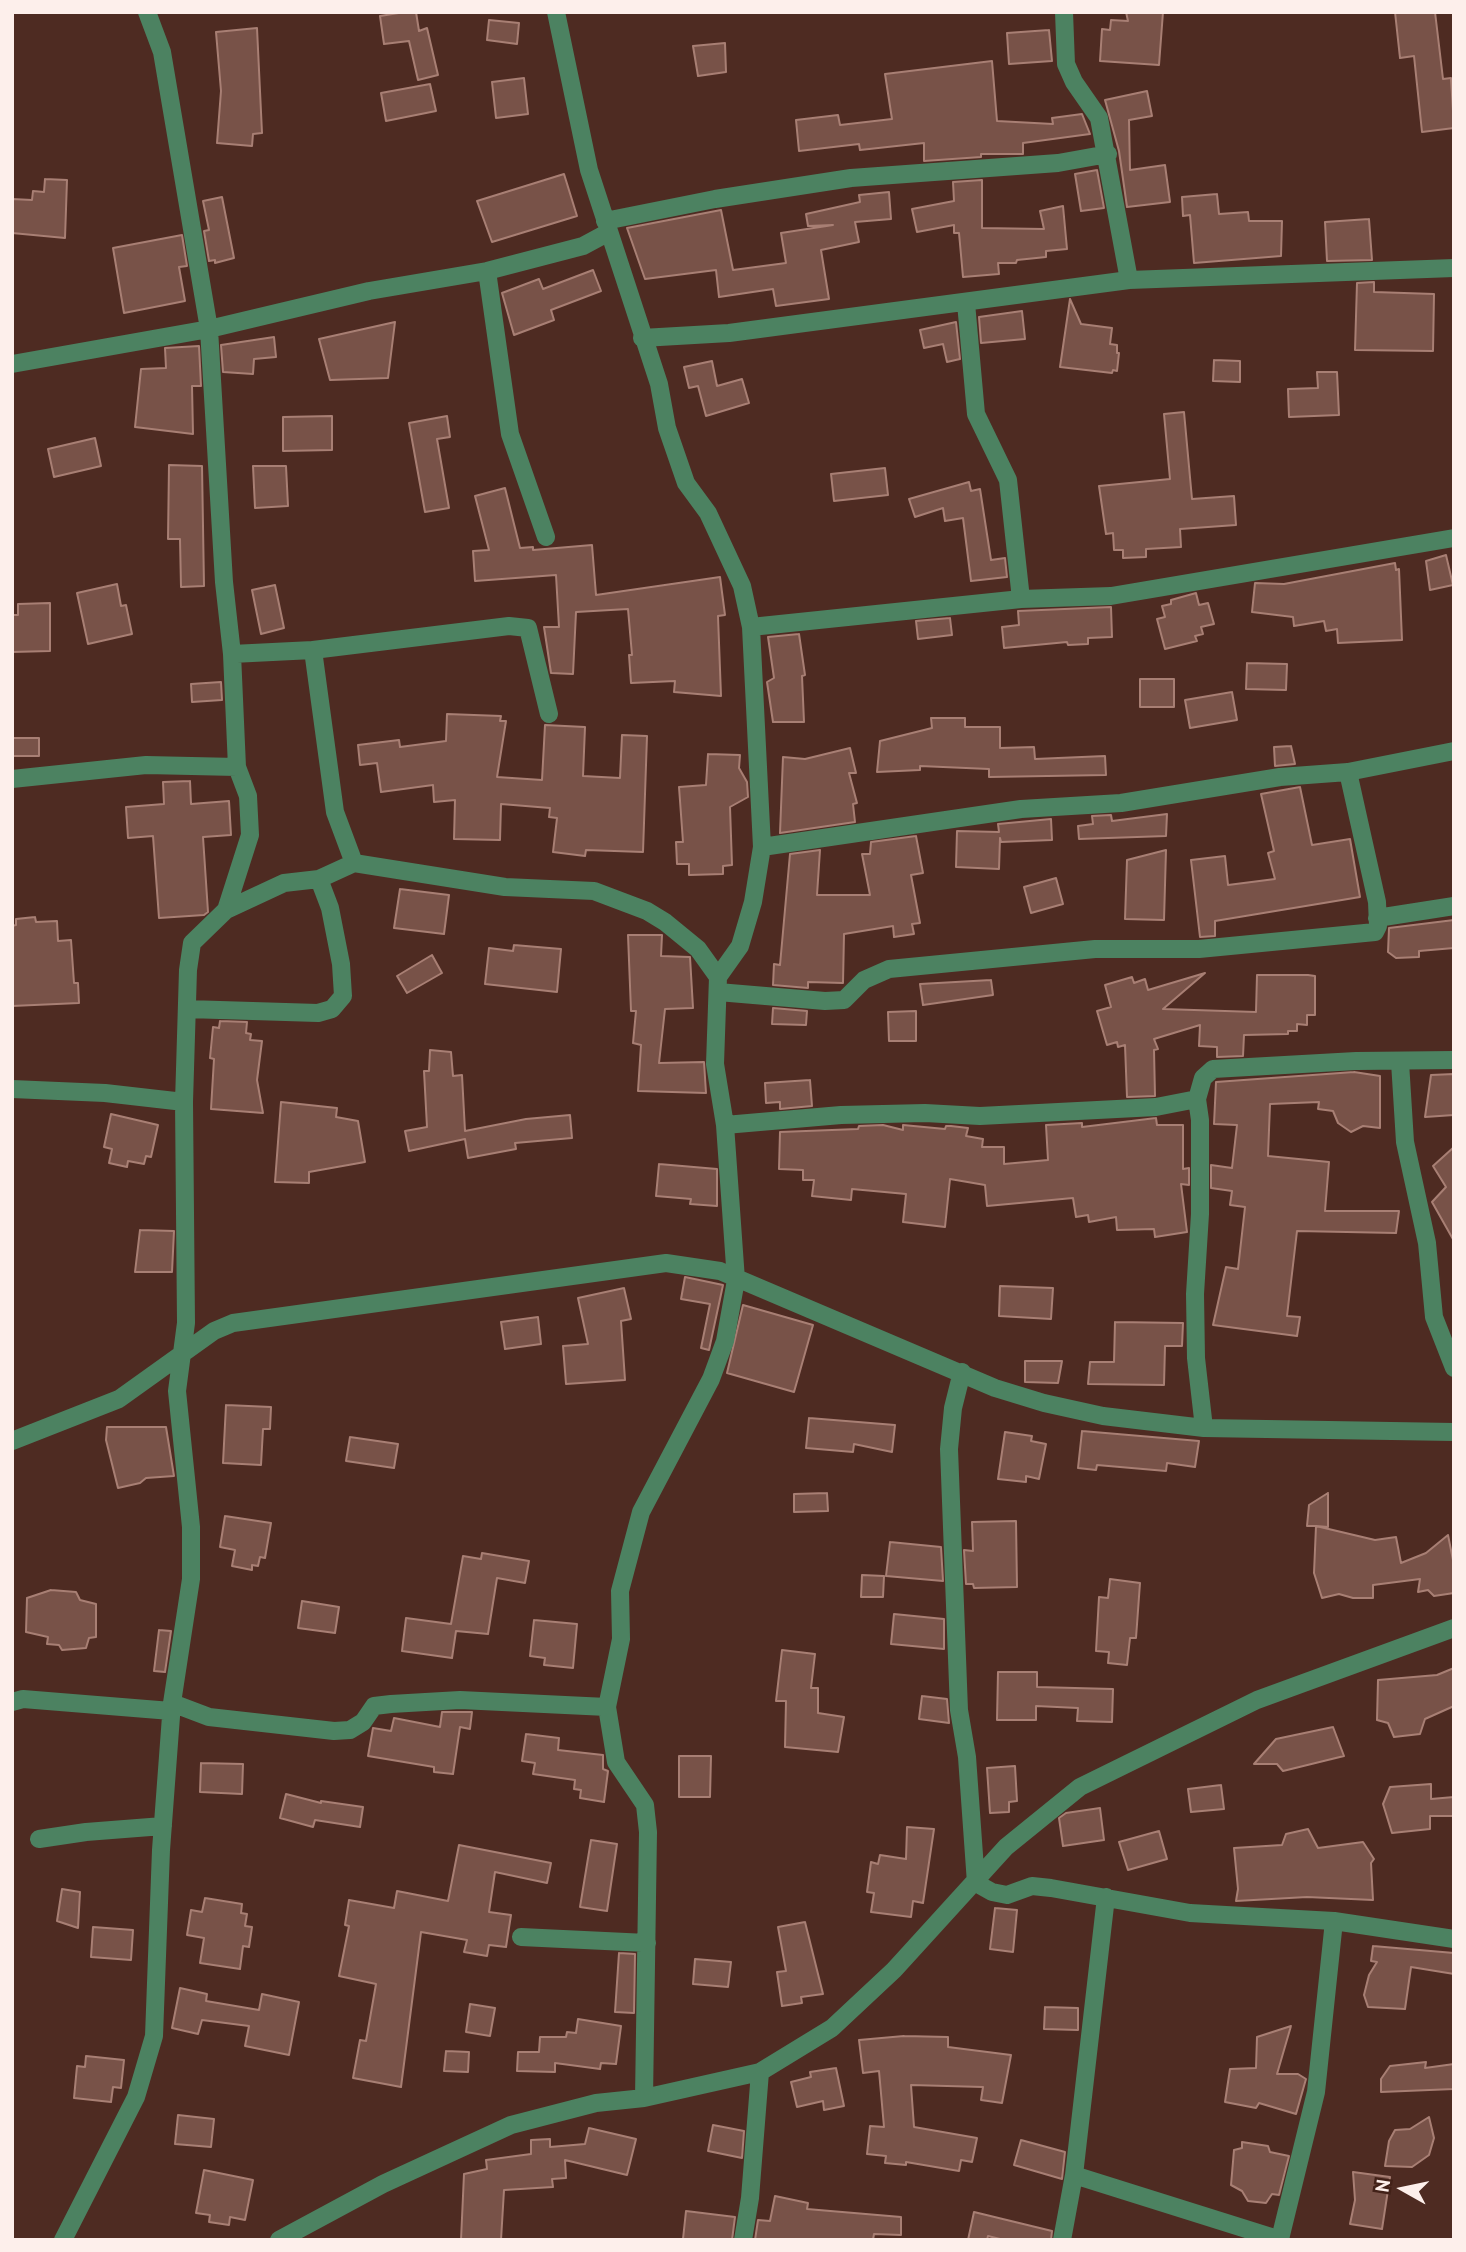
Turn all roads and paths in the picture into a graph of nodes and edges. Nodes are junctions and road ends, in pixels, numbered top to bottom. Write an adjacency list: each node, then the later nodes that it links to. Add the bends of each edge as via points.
1 (147, 12): 10 (street, via 162,52)
2 (556, 12): 5 (street, via 589,170)
3 (1064, 12): 4 (street, via 1066,64 1099,118)
4 (1108, 154): 5 (street, via 1058,163 850,178 715,198); 8 (street)
5 (607, 227): 7 (street, via 583,246); 11 (street)
6 (1454, 268): 8 (street)
7 (487, 271): 10 (street, via 369,291); 13 (street, via 510,434)
8 (1129, 280): 9 (street)
9 (966, 303): 11 (street, via 729,333); 15 (street, via 976,414 1008,480)
10 (209, 329): 12 (street); 18 (street)
11 (642, 338): 16 (street, via 686,483 708,513 741,586)
12 (12, 364)
13 (546, 537)
14 (1454, 538): 15 (street, via 1111,596)
15 (1021, 599): 16 (street)
16 (751, 628): 24 (street)
17 (313, 650): 18 (street); 19 (street, via 509,626 528,628); 25 (street, via 335,812)
18 (232, 654): 21 (street)
19 (549, 714)
20 (1454, 751): 22 (street)
21 (237, 767): 23 (street, via 146,765); 28 (street, via 248,796 250,835)
22 (1348, 772): 24 (street, via 1280,777 1121,803 1021,809); 29 (street)
23 (12, 779)
24 (762, 847): 30 (street, via 740,946)
25 (354, 863): 26 (street); 30 (street, via 505,887 594,891 665,922 698,949)
26 (319, 879): 28 (street, via 284,883); 31 (street, via 341,964 343,996 332,1009 318,1013)
27 (1454, 906): 29 (street)
28 (226, 910): 31 (street, via 192,943)
29 (1377, 918): 30 (street, via 1375,932 1334,938 1199,949 1095,949 889,969 864,980 844,1000)
30 (718, 984): 37 (street, via 715,1064)
31 (187, 1009): 36 (street)
32 (1454, 1060): 33 (street)
33 (1400, 1062): 35 (street, via 1213,1069 1203,1078); 40 (street, via 1405,1142 1427,1243 1434,1317)
34 (12, 1088): 36 (street)
35 (1197, 1099): 37 (street, via 1156,1107 980,1116 925,1112 841,1115); 42 (street, via 1196,1358)
36 (184, 1102): 39 (street, via 186,1323)
37 (725, 1125): 38 (street)
38 (736, 1280): 39 (street, via 720,1271 666,1263 404,1297 233,1323 214,1331); 41 (street); 48 (street, via 725,1341 711,1379 641,1512 620,1591 621,1639)
39 (181, 1357): 44 (street, via 119,1399); 47 (street, via 177,1391 191,1527 191,1579)
40 (1454, 1368)
41 (962, 1372): 42 (street, via 1044,1403 1104,1416); 51 (street, via 949,1449 959,1710)
42 (1204, 1428): 43 (street)
43 (1454, 1432)
44 (12, 1441)
45 (1454, 1628): 51 (street, via 1256,1700 1080,1787 1006,1847)
46 (12, 1702): 47 (street)
47 (172, 1707): 48 (street, via 209,1717 334,1731 350,1730 363,1722 374,1706 391,1704 460,1700); 49 (street)
48 (607, 1707): 56 (street, via 616,1762 645,1805)
49 (163, 1826): 50 (street); 61 (street, via 154,2036 136,2097)
50 (39, 1839)
51 (976, 1883): 52 (street, via 1007,1895 1032,1886); 57 (street, via 832,2028)
52 (1106, 1897): 53 (street, via 1190,1913); 59 (street)
53 (1334, 1921): 55 (street); 60 (street, via 1316,2092)
54 (521, 1937): 56 (street)
55 (1454, 1939)
56 (647, 1942): 58 (street)
57 (760, 2072): 58 (street); 63 (street)
58 (644, 2098): 62 (street, via 596,2102 511,2125 383,2184)
59 (1074, 2175): 60 (street); 64 (street)
60 (1281, 2239)
61 (63, 2240)
62 (279, 2240)
63 (743, 2240)
64 (1062, 2240)

